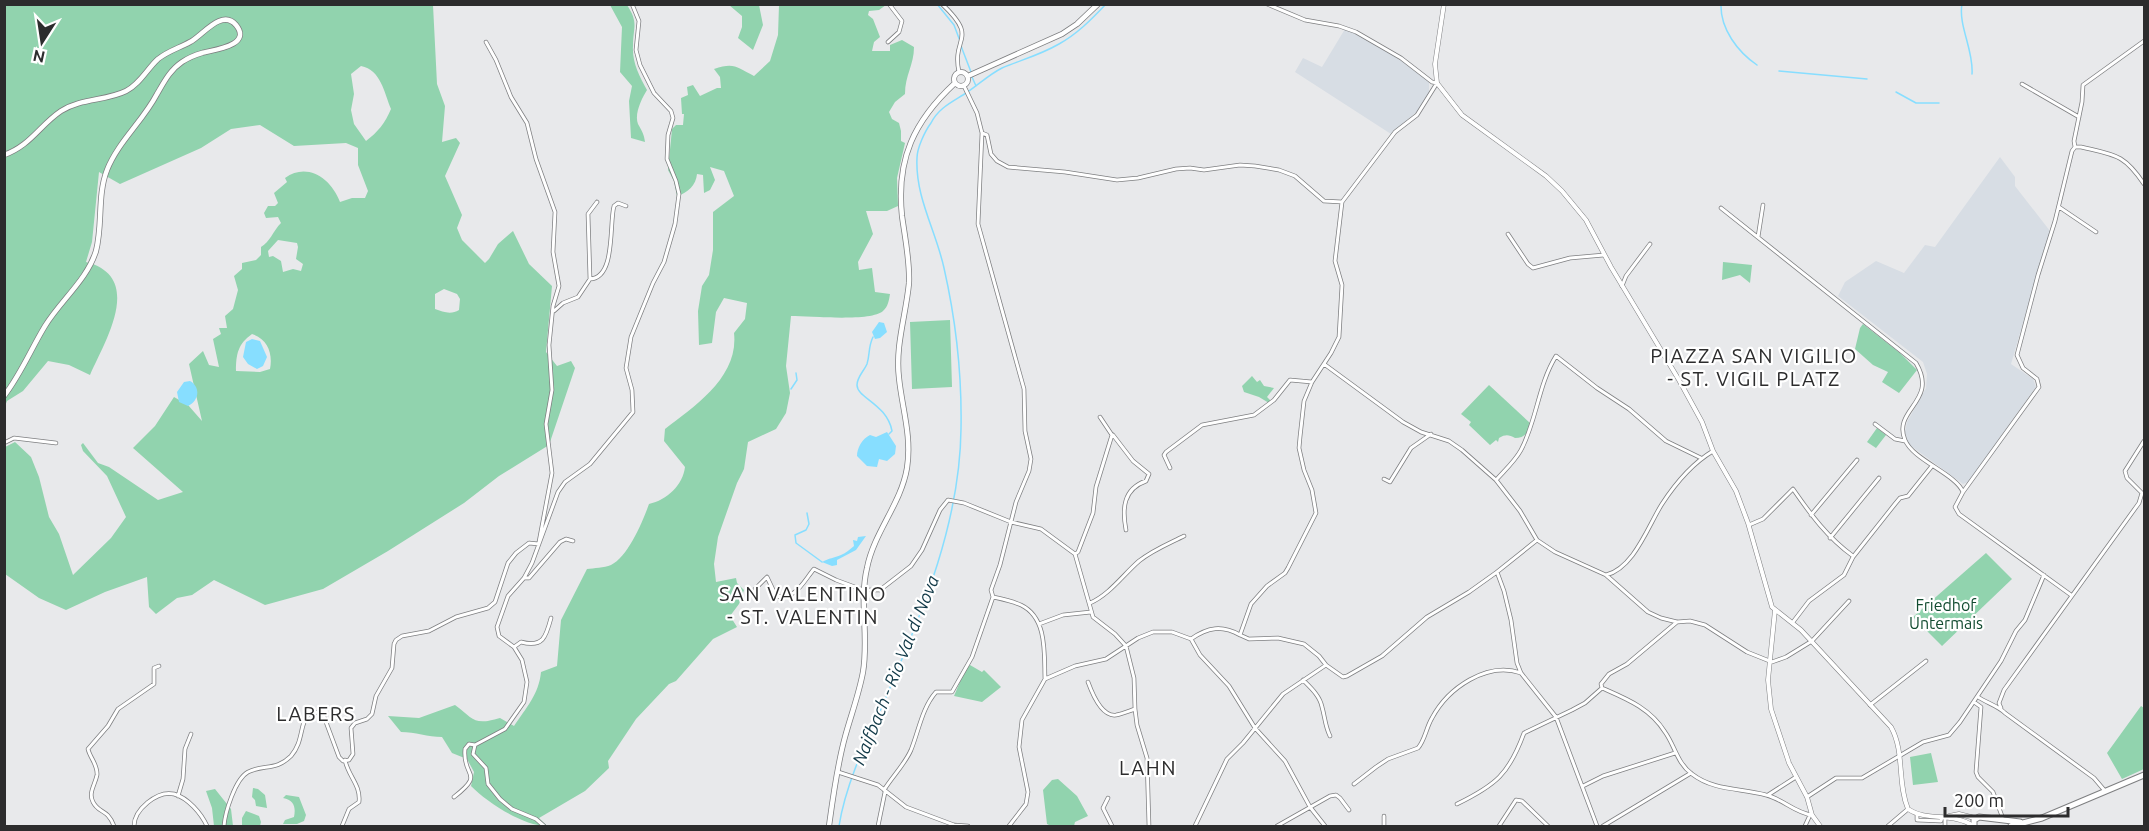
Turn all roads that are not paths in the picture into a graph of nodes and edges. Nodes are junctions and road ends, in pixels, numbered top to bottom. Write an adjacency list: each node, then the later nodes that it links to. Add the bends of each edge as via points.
1 (632, 4): 63 (street, via 639,21 639,65 673,117 667,159 678,188 678,207 664,262 631,337 626,368 633,412 590,464 565,482)
2 (889, 4): 9 (street, via 903,21 899,32)
3 (942, 4): 10 (street, via 961,26)
4 (1098, 4): 11 (main road, via 1055,38)
5 (1267, 4): 13 (street, via 1305,20 1356,32)
6 (1444, 4): 13 (street, via 1435,64)
7 (2145, 41): 16 (street, via 2084,84)
8 (486, 42): 34 (street, via 527,123 554,206 553,252 559,286)
9 (888, 42)
10 (959, 72): 11 (main road); 12 (main road, via 954,76)
11 (970, 74): 15 (main road)
12 (955, 83): 15 (main road); 71 (main road, via 921,121 904,165 901,193 909,276 898,361 908,457 905,479 871,553)
13 (1437, 83): 21 (street, via 1418,116 1395,132); 31 (street, via 1472,124 1562,191 1586,220)
14 (2022, 84): 16 (street)
15 (965, 88): 17 (street)
16 (2079, 117): 18 (street)
17 (982, 133): 21 (street, via 987,135 991,154 1008,167 1117,180 1191,168 1255,166 1295,176 1324,201); 56 (street, via 978,224 1024,389 1031,459)
18 (2075, 147): 20 (street, via 2119,156); 25 (street)
19 (4, 155): 37 (main road, via 22,147 62,111 128,90 160,58 215,23 229,20 238,29 238,38 229,47 192,56 170,72 119,149 102,189 99,235 92,261 45,326)
20 (2145, 184)
21 (1342, 201): 35 (street, via 1335,261 1342,278 1339,337)
22 (597, 202): 32 (street, via 588,214)
23 (1763, 205): 29 (street)
24 (626, 206): 32 (street, via 614,206 610,249 603,273)
25 (2059, 207): 27 (street); 54 (street, via 2017,355 2019,364 2037,379 2037,390)
26 (1721, 208): 29 (street)
27 (2096, 232)
28 (1508, 234): 31 (street, via 1533,268 1570,258)
29 (1758, 237): 42 (street, via 1916,363 1923,374 1923,390 1904,422)
30 (1650, 244): 33 (street)
31 (1604, 255): 33 (street)
32 (590, 279): 34 (street, via 578,297)
33 (1623, 284): 46 (street, via 1702,422)
34 (552, 312): 63 (street, via 548,358 552,390 546,424 552,473)
35 (1324, 364): 36 (street); 40 (street, via 1403,422)
36 (1312, 382): 50 (street, via 1290,380 1254,416 1202,425 1166,452); 82 (street, via 1303,407 1299,448 1316,513 1285,573 1251,604)
37 (4, 396)
38 (1100, 417): 41 (street)
39 (1875, 424): 42 (street, via 1895,439)
40 (1431, 434): 52 (street, via 1411,448 1390,482); 53 (street, via 1449,441)
41 (1112, 435): 58 (street, via 1149,474 1126,499); 64 (street, via 1096,487 1093,513)
42 (1905, 441): 49 (street)
43 (2145, 441): 72 (street, via 2125,471 2142,493 2139,502)
44 (4, 443): 45 (street, via 14,438)
45 (56, 443)
46 (1713, 451): 47 (street); 57 (street, via 1736,491)
47 (1701, 458): 53 (street, via 1660,436 1556,356 1542,383 1522,449); 67 (street, via 1661,506 1624,565)
48 (1857, 460): 55 (street)
49 (1932, 466): 54 (street); 65 (street, via 1908,496 1900,498)
50 (1170, 468)
51 (1879, 478): 60 (street)
52 (1384, 479)
53 (1496, 480): 61 (street)
54 (1963, 492): 68 (street, via 1955,507 1959,514)
55 (1811, 515): 57 (street, via 1793,489 1763,519); 60 (street)
56 (1011, 522): 64 (street, via 1041,529); 71 (street, via 957,501 945,501 911,566 880,590); 73 (street, via 991,590)
57 (1749, 525): 76 (street)
58 (1126, 530)
59 (1184, 536): 75 (street, via 1138,562 1099,600)
60 (1830, 538): 65 (street)
61 (1537, 540): 66 (street); 67 (street)
62 (573, 541): 69 (street, via 560,542 529,578)
63 (540, 544): 69 (street); 108 (street, via 529,543 511,559 495,602 488,608 456,617 429,632 396,640 392,668 376,696 372,714 351,729 353,754)
64 (1076, 554): 75 (street)
65 (1853, 557): 80 (street, via 1844,575 1809,601)
66 (1497, 572): 89 (street, via 1427,617 1360,670 1343,677); 91 (street)
67 (1606, 575): 79 (street, via 1648,612)
68 (2044, 575): 72 (street); 96 (street, via 2025,620)
69 (524, 578): 86 (street, via 508,596 497,627 502,639)
70 (755, 589): 71 (street, via 767,577 776,596 795,594 814,569)
71 (863, 590): 109 (main road, via 864,665)
72 (2072, 596): 99 (street, via 2004,690)
73 (993, 597): 81 (street, via 1024,606); 115 (street, via 972,657 954,689 932,696 908,757)
74 (1849, 601): 84 (street)
75 (1090, 603): 77 (street)
76 (1775, 610): 80 (street); 87 (street)
77 (1091, 612): 81 (street, via 1063,615); 85 (street)
78 (551, 618): 86 (street, via 546,635 539,642 520,642)
79 (1677, 622): 87 (street, via 1705,625); 95 (street, via 1609,674)
80 (1793, 622): 84 (street)
81 (1039, 624): 92 (street)
82 (1240, 635): 83 (street, via 1220,627); 89 (street, via 1304,644)
83 (1191, 639): 85 (street, via 1162,631); 102 (street, via 1200,655 1229,686)
84 (1812, 641): 87 (street, via 1786,657); 98 (street)
85 (1126, 646): 92 (street, via 1106,659 1075,666); 100 (street, via 1134,678)
86 (514, 647): 105 (street, via 526,677 524,702 505,729)
87 (1769, 661): 112 (street, via 1768,695)
88 (1926, 661): 98 (street)
89 (1326, 665): 93 (street)
90 (159, 666): 132 (street, via 153,670 154,684 118,709 88,749 97,770 91,800 108,814)
91 (1521, 673): 101 (street); 113 (street, via 1500,669 1475,677 1435,713 1418,748 1388,759)
92 (1045, 679): 141 (street, via 1022,720 1019,747 1028,792 1026,804)
93 (1303, 680): 102 (street, via 1283,694); 104 (street, via 1322,706)
94 (1088, 682): 100 (street, via 1097,702 1110,714)
95 (1602, 688): 101 (street, via 1585,703); 106 (street, via 1651,714 1666,732)
96 (1978, 697): 97 (street); 99 (street)
97 (1974, 702): 107 (street, via 1949,735); 131 (street, via 1981,707 1976,772 1993,792)
98 (1870, 705): 107 (street, via 1896,735)
99 (2001, 708): 116 (street, via 2094,778)
100 (1135, 709): 143 (street, via 1147,758)
101 (1556, 717): 114 (street); 122 (street, via 1524,733 1503,775)
102 (1255, 728): 123 (street, via 1285,761); 144 (street, via 1224,763)
103 (191, 734): 118 (street)
104 (1330, 736)
105 (475, 745): 119 (street, via 465,749 464,758 472,775 470,784); 137 (street, via 473,754 486,768 488,784 495,794 512,809)
106 (1675, 753): 110 (street); 114 (street)
107 (1900, 754): 120 (street, via 1862,778 1836,778); 124 (street)
108 (345, 760): 135 (street, via 339,757 325,719 320,713 309,714 300,742 287,760 243,776); 136 (street, via 360,798 349,809)
109 (838, 772): 115 (street, via 878,785); 138 (main road)
110 (1691, 773): 117 (street, via 1715,786); 151 (street)
111 (2145, 775): 116 (main road)
112 (1796, 777): 117 (street); 120 (street)
113 (1354, 784)
114 (1583, 786): 150 (street)
115 (884, 791): 139 (street); 140 (street, via 906,807 954,825)
116 (2105, 792): 130 (main road)
117 (1768, 795): 126 (street)
118 (178, 796): 133 (street, via 165,794 143,806); 134 (street, via 194,806)
119 (454, 797)
120 (1807, 797): 126 (street)
121 (1108, 798): 142 (street, via 1103,808)
122 (1457, 804)
123 (1310, 807): 125 (street, via 1335,795); 145 (street); 146 (street)
124 (1908, 809): 128 (street, via 1917,814); 154 (street)
125 (1349, 810)
126 (1811, 815): 152 (street); 153 (street)
127 (1384, 816): 147 (street)
128 (1944, 816): 129 (street); 155 (street); 156 (street)
129 (1975, 818): 131 (main road, via 1993,818); 156 (main road)
130 (2024, 822): 131 (main road); 157 (main road)
131 (2003, 823)
132 (114, 826)
133 (134, 826)
134 (207, 826)
135 (224, 826)
136 (342, 826)
137 (544, 826)
138 (829, 826)
139 (878, 826)
140 (968, 826)
141 (1009, 826)
142 (1112, 826)
143 (1149, 826)
144 (1195, 826)
145 (1277, 826)
146 (1325, 826)
147 (1384, 826)
148 (1499, 826): 149 (street, via 1518,800)
149 (1548, 826)
150 (1597, 826)
151 (1603, 826)
152 (1805, 826)
153 (1820, 826)
154 (1888, 826)
155 (1945, 826)
156 (1974, 826)
157 (2011, 826)

